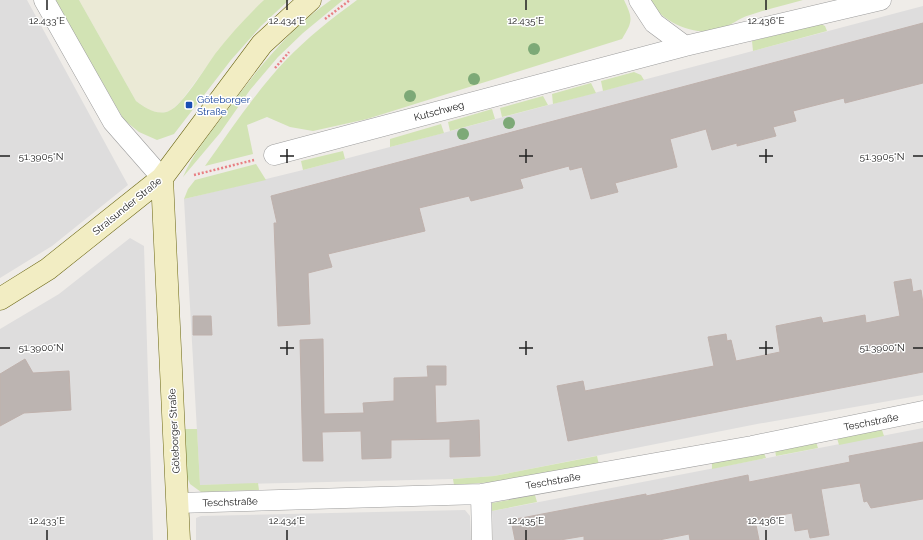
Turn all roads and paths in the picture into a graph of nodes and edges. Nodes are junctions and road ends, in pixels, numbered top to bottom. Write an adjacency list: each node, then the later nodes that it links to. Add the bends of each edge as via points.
1 (44, 0): 12 (street, via 113,122)
2 (310, 0): 12 (street, Stralsunder Straße, via 262,44)
3 (350, 0): 6 (path)
4 (639, 0): 7 (street, via 654,23)
5 (881, 0): 7 (street, Kutschweg)
6 (324, 21)
7 (685, 46): 10 (street, Kutschweg)
8 (291, 51): 9 (path)
9 (272, 71)
10 (274, 155): 11 (path, via 194,175)
11 (198, 169)
12 (162, 178): 13 (street, Stralsunder Straße, via 48,269); 16 (street, Göteborger Straße)
13 (0, 299)
14 (923, 411): 15 (street, Teschstraße, via 752,446)
15 (481, 494): 16 (street, Teschstraße); 18 (street)
16 (177, 503): 17 (street, Göteborger Straße)
17 (179, 540)
18 (482, 540)

